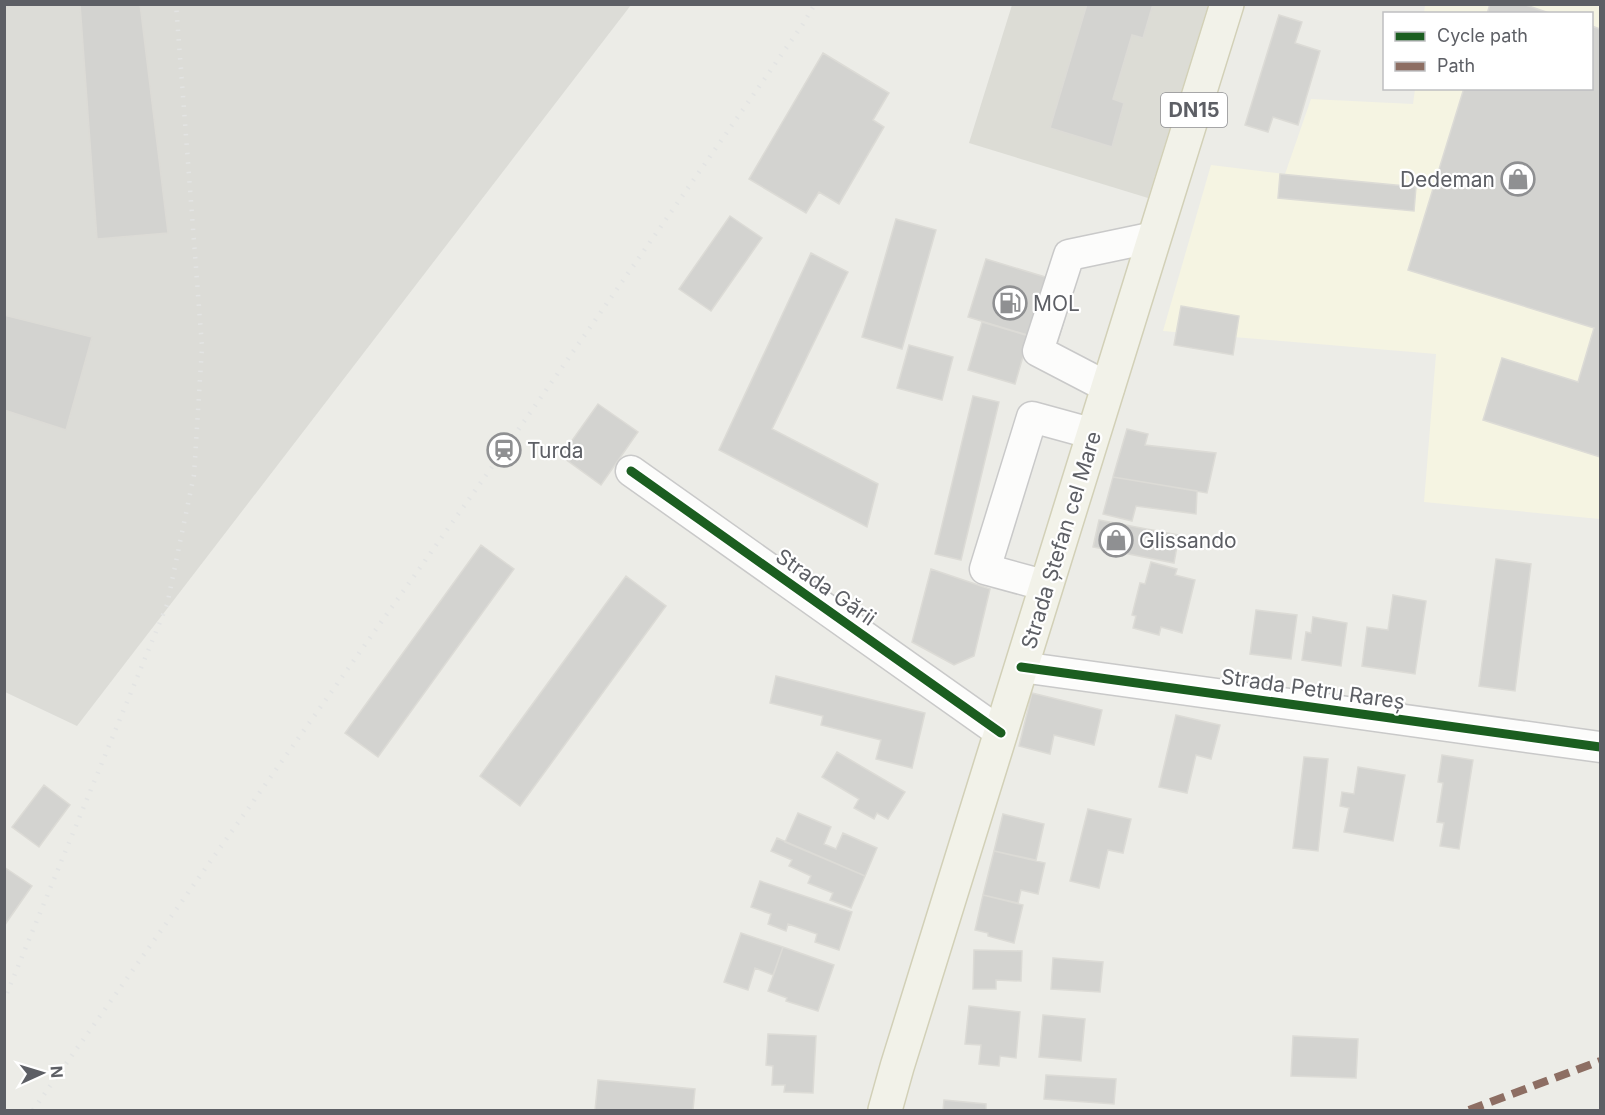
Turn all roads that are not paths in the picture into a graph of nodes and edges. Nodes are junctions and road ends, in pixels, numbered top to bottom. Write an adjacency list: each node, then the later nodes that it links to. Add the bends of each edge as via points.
1 (1227, 4): 2 (main road, Strada Ștefan cel Mare / DN15)
2 (1155, 237): 3 (main road, Strada Ștefan cel Mare / DN15); 3 (street, via 1069,255 1038,351)
3 (1109, 388): 4 (main road, Strada Ștefan cel Mare / DN15)
4 (1094, 434): 6 (main road, Strada Ștefan cel Mare / DN15); 6 (street, via 1032,417 985,568)
5 (631, 471): 8 (street, Strada Gării)
6 (1047, 586): 7 (main road, Strada Ștefan cel Mare / DN15)
7 (1021, 667): 8 (main road, Strada Ștefan cel Mare / DN15); 9 (street, Strada Petru Rareș)
8 (1000, 733): 10 (main road, Strada Ștefan cel Mare / DN15)
9 (1600, 747)
10 (885, 1110)

